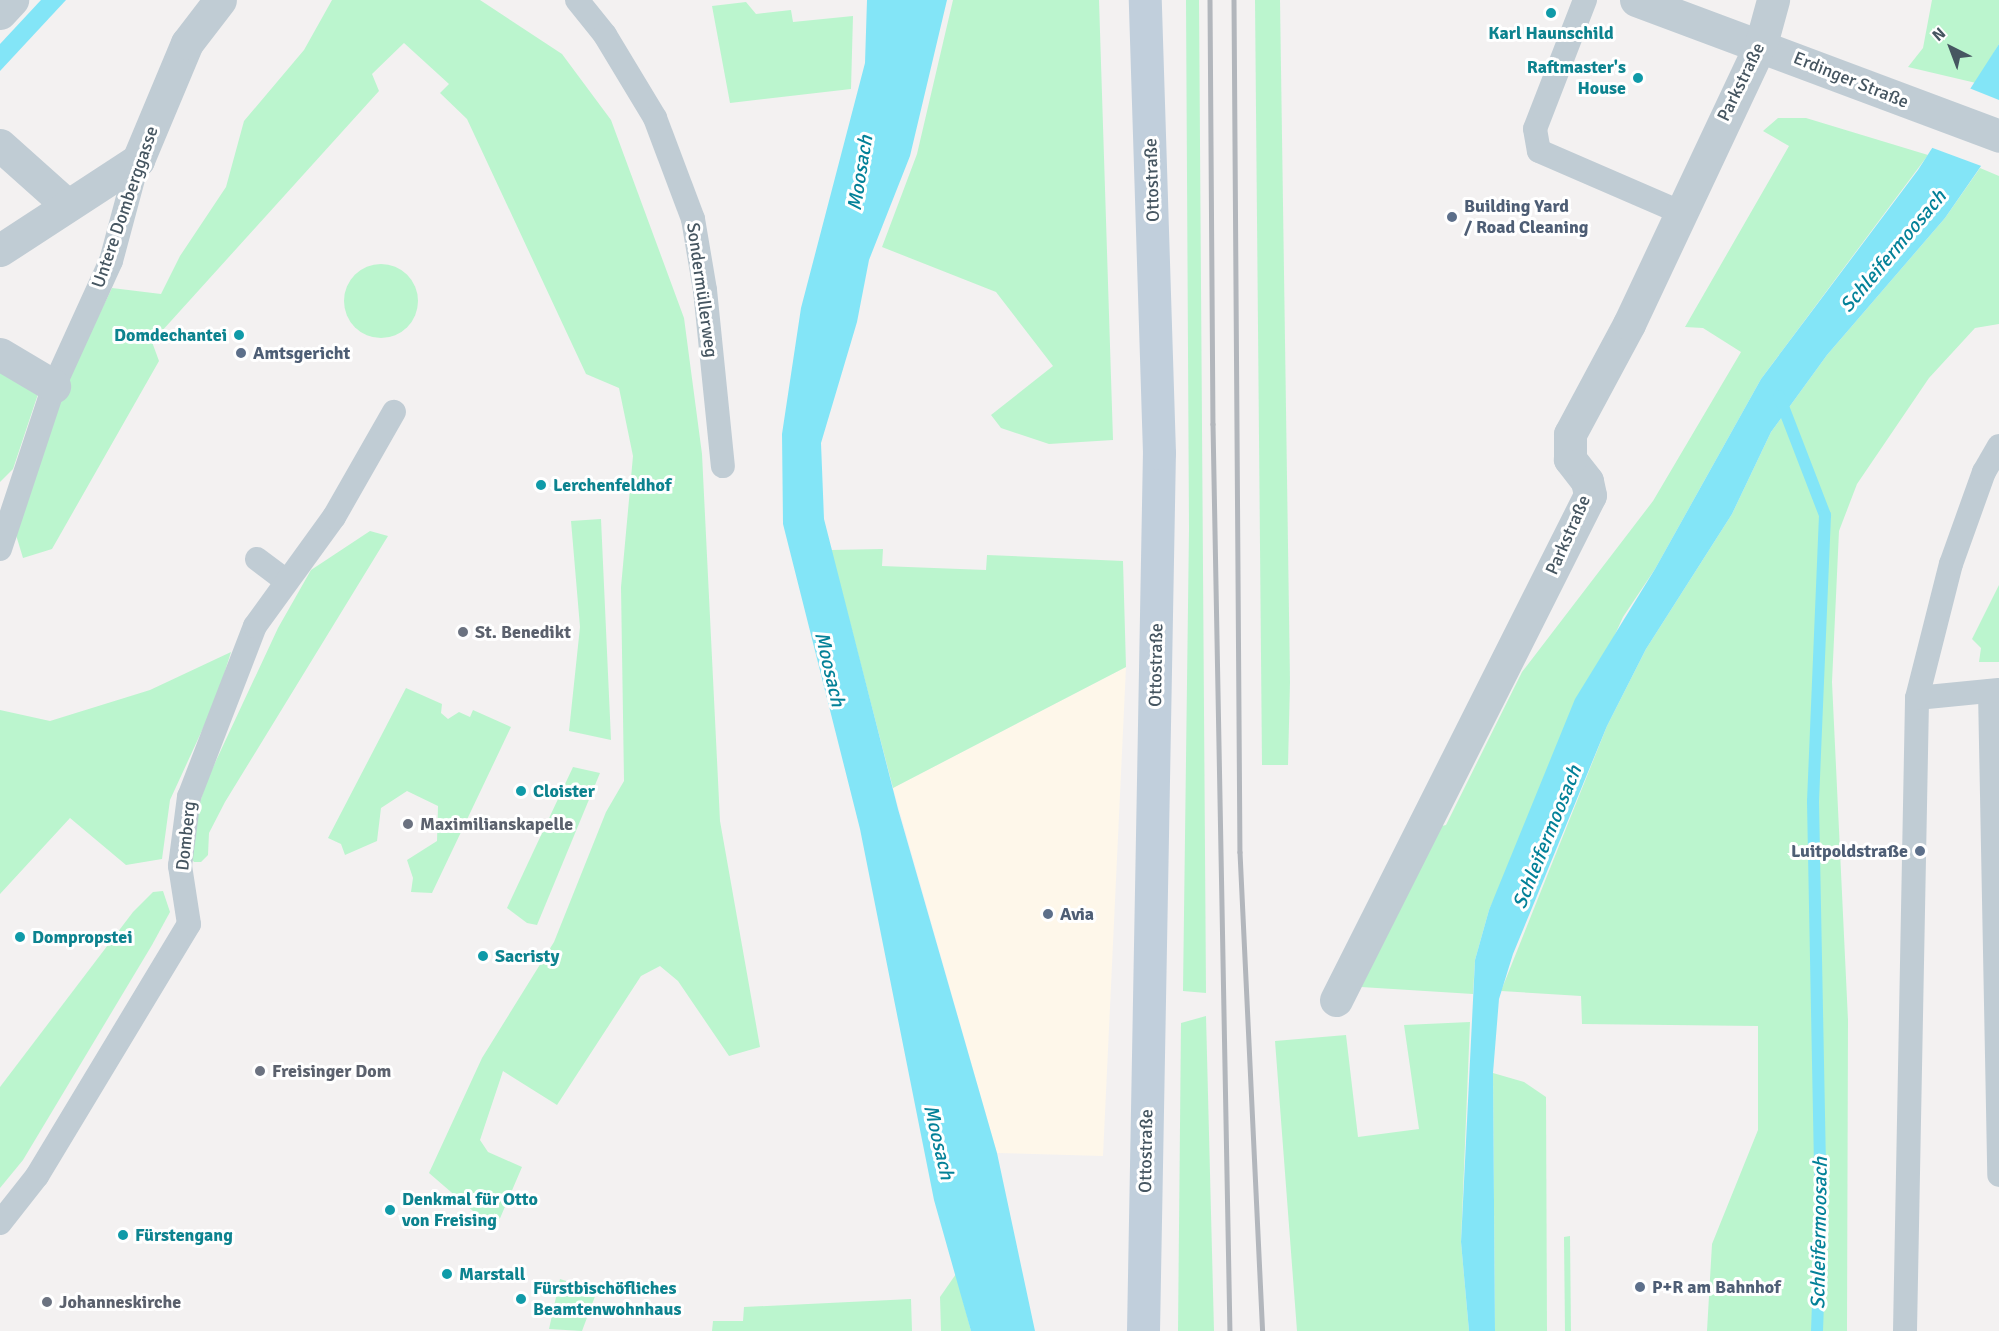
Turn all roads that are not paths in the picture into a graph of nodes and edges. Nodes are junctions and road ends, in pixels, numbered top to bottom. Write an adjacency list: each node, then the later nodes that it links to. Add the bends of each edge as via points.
1 (12, 0): 8 (street)
2 (577, 0): 20 (lane, Sondermüllerweg, via 605,35 655,118 693,219 705,290)
3 (1144, 0): 29 (main road, Ottostraße, via 1159,453)
4 (1585, 0): 14 (lane, via 1535,129 1539,151)
5 (1636, 0): 9 (street, Erdinger Straße)
6 (1773, 0): 9 (street, Parkstraße)
7 (207, 4): 12 (street, Untere Domberggasse)
8 (0, 13)
9 (1761, 44): 10 (street, Erdinger Straße); 14 (street, Parkstraße)
10 (1999, 136)
11 (0, 146): 13 (street)
12 (138, 160): 13 (street); 17 (lane, Untere Domberggasse, via 111,261)
13 (68, 205): 15 (street)
14 (1682, 213): 26 (street, Parkstraße, via 1570,434 1570,459 1587,481 1590,495)
15 (0, 250)
16 (0, 354): 17 (street)
17 (54, 387): 21 (lane, Untere Domberggasse)
18 (394, 412): 23 (lane, Domberg, via 334,517)
19 (1999, 446): 25 (lane, via 1984,472 1951,564)
20 (723, 466)
21 (0, 549)
22 (257, 559): 23 (lane)
23 (286, 581): 28 (lane, Domberg, via 255,626 189,798 180,866 189,924 37,1176)
24 (1995, 691): 25 (lane); 27 (lane)
25 (1917, 698): 30 (lane)
26 (1336, 1000)
27 (1999, 1175)
28 (0, 1222)
29 (1143, 1331)
30 (1905, 1331)

